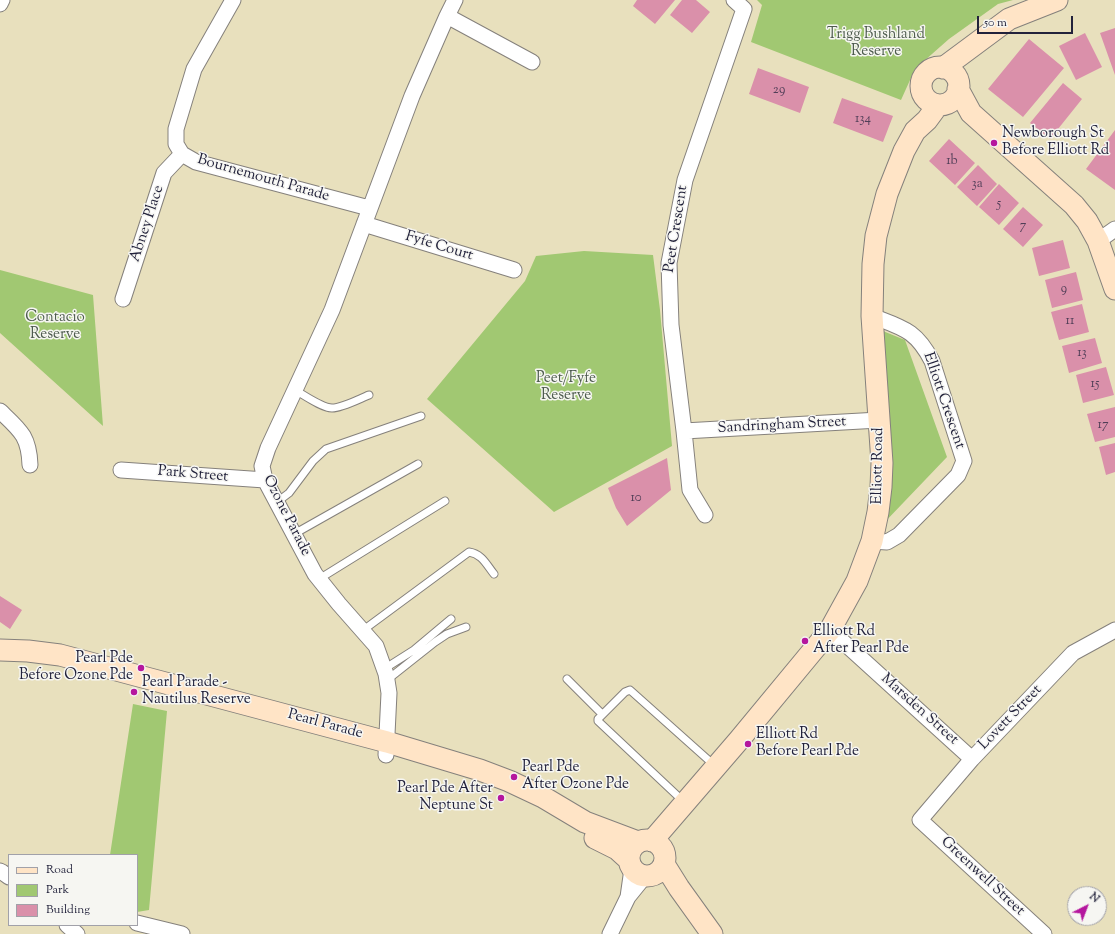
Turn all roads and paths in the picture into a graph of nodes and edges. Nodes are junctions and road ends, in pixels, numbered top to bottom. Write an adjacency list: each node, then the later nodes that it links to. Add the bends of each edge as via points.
1 (2, 0): 6 (street)
2 (233, 0): 14 (street, Bournemouth Parade, via 194,69 176,129 176,144)
3 (456, 0): 7 (street)
4 (734, 0): 27 (street, Peet Crescent, via 744,9 684,180 669,263 671,325)
5 (1057, 0): 8 (street, via 1009,19)
6 (0, 4)
7 (446, 16): 9 (street); 15 (street)
8 (967, 50): 10 (street); 11 (street, Elliott Road)
9 (532, 62)
10 (943, 68): 11 (street, via 956,76); 12 (street, via 930,70 923,76 921,83 921,90)
11 (958, 86): 12 (street, Elliott Road, via 951,102); 13 (street)
12 (935, 102): 13 (street); 21 (street, Elliott Road, via 927,120 915,131 904,151 887,194 876,236)
13 (971, 113): 17 (street, via 1074,205 1087,221)
14 (182, 154): 15 (street, Bournemouth Parade, via 196,162); 20 (street, Abney Place, via 164,173)
15 (369, 208): 16 (street)
16 (364, 224): 18 (street, Fyfe Court); 22 (street, Ozone Parade, via 332,310)
17 (1107, 235): 19 (street)
18 (514, 270)
19 (1115, 289)
20 (123, 299)
21 (872, 316): 26 (street, Elliott Road); 36 (street, Elliott Crescent, via 903,328 916,336 925,346 964,461 958,475 899,535 887,542)
22 (295, 390): 23 (lane, via 332,408); 31 (street, Ozone Parade, via 262,466)
23 (369, 395)
24 (0, 411): 29 (street, via 24,436 30,452)
25 (421, 416): 33 (lane, via 326,449 313,461 289,493)
26 (879, 420): 27 (street, Sandringham Street); 36 (street, Elliott Road, via 881,487)
27 (684, 431): 34 (street, Peet Crescent, via 690,490)
28 (418, 464): 35 (lane)
29 (30, 465)
30 (121, 470): 31 (street, Park Street)
31 (265, 480): 33 (street, Ozone Parade)
32 (445, 501): 38 (lane)
33 (277, 502): 35 (street, Ozone Parade)
34 (705, 515)
35 (294, 534): 38 (street, Ozone Parade)
36 (872, 541): 41 (street, Elliott Road, via 857,581)
37 (494, 574): 43 (lane, via 477,553 469,552)
38 (319, 579): 43 (street, Ozone Parade)
39 (451, 619): 46 (lane)
40 (466, 627): 46 (lane, via 447,634)
41 (830, 630): 50 (street, Marsden Street); 51 (street, Elliott Road)
42 (1115, 630): 50 (street, Lovett Street, via 1073,653)
43 (362, 631): 46 (street, Ozone Parade, via 376,646)
44 (0, 650): 49 (street, Pearl Parade, via 28,650 60,655)
45 (0, 661): 49 (street, Pearl Parade, via 50,663 73,668 276,726)
46 (386, 675): 49 (street, Ozone Parade, via 389,693)
47 (567, 680): 48 (lane)
48 (602, 714): 51 (lane, via 630,690); 52 (lane, via 598,722)
49 (387, 749): 54 (street, Pearl Parade, via 480,770 509,781 543,797)
50 (972, 759): 53 (street, Lovett Street)
51 (716, 767): 52 (street, Elliott Road)
52 (680, 808): 54 (street, Elliott Road)
53 (920, 820): 62 (street, Greenwell Street)
54 (646, 860): 59 (street); 60 (street); 61 (street, via 679,888)
55 (138, 923): 58 (street)
56 (68, 926): 57 (street)
57 (78, 934)
58 (182, 934)
59 (610, 934)
60 (698, 934)
61 (712, 934)
62 (1044, 934)

